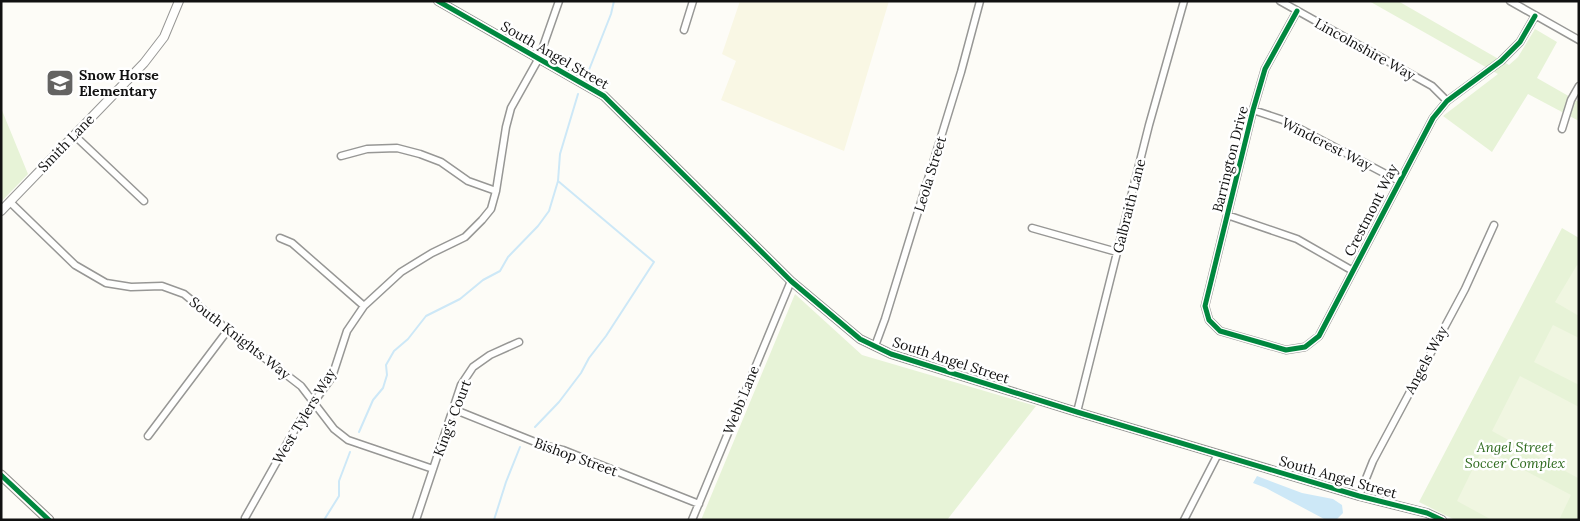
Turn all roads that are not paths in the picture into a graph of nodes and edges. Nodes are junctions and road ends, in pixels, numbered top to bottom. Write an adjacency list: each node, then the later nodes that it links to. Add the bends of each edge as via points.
1 (179, 1): 18 (street, Smith Lane, via 164,37 144,63)
2 (438, 1): 13 (street, South Angel Street)
3 (559, 1): 13 (street, West Tylers Way)
4 (694, 1): 11 (street)
5 (980, 1): 36 (street, Leola Street, via 962,72)
6 (1184, 1): 29 (street, Galbraith Lane)
7 (1280, 1): 9 (street, Lincolnshire Way)
8 (1510, 1): 10 (street)
9 (1297, 11): 15 (street, Lincolnshire Way, via 1432,86); 16 (street, Barrington Drive, via 1265,69)
10 (1536, 16): 12 (street); 15 (street, Crestmont Way, via 1514,49)
11 (684, 30)
12 (1579, 40)
13 (539, 58): 21 (street, West Tylers Way, via 511,108); 31 (street, South Angel Street, via 604,96)
14 (1579, 86): 17 (street)
15 (1447, 101): 20 (street, Crestmont Way, via 1432,118)
16 (1254, 110): 20 (street, Windcrest Way, via 1283,120); 25 (street, Barrington Drive)
17 (1562, 129)
18 (74, 135): 22 (street); 23 (street, Smith Lane)
19 (341, 156): 21 (street, via 367,149 397,148 441,162 468,181)
20 (1399, 181): 30 (street, Crestmont Way)
21 (496, 191): 32 (street, West Tylers Way, via 490,209 465,237 401,272)
22 (144, 201)
23 (10, 202): 24 (street, Smith Lane); 34 (street, South Knights Way, via 75,265 106,283 131,287 162,286 184,294)
24 (1, 211)
25 (1227, 215): 30 (street, via 1297,239); 33 (street, Barrington Drive, via 1205,306)
26 (1494, 225): 44 (street, Angels Way, via 1465,289 1372,461)
27 (1032, 228): 29 (street)
28 (280, 238): 32 (street, via 292,243)
29 (1117, 252): 39 (street, Galbraith Lane)
30 (1352, 270): 33 (street, Crestmont Way, via 1319,336 1304,347 1286,350 1220,331)
31 (791, 280): 36 (street, South Angel Street, via 860,339); 45 (street, Webb Lane)
32 (364, 306): 37 (street, West Tylers Way, via 347,331 332,377)
33 (1209, 320)
34 (228, 330): 37 (street, South Knights Way, via 301,386); 40 (street)
35 (519, 342): 38 (street, King's Court, via 473,366 461,385)
36 (875, 346): 39 (street, South Angel Street, via 891,354)
37 (314, 401): 42 (street, South Knights Way, via 334,429 348,440); 46 (street, West Tylers Way)
38 (453, 410): 42 (street, King's Court); 45 (street, Bishop Street)
39 (1077, 412): 41 (street, South Angel Street)
40 (148, 436)
41 (1218, 454): 44 (street, South Angel Street); 50 (street)
42 (433, 469): 48 (street, King's Court)
43 (1, 474): 47 (main road)
44 (1359, 496): 51 (street, South Angel Street, via 1427,513)
45 (699, 504): 49 (street, Webb Lane)
46 (245, 518)
47 (50, 520)
48 (416, 520)
49 (692, 520)
50 (1184, 520)
51 (1442, 520)

